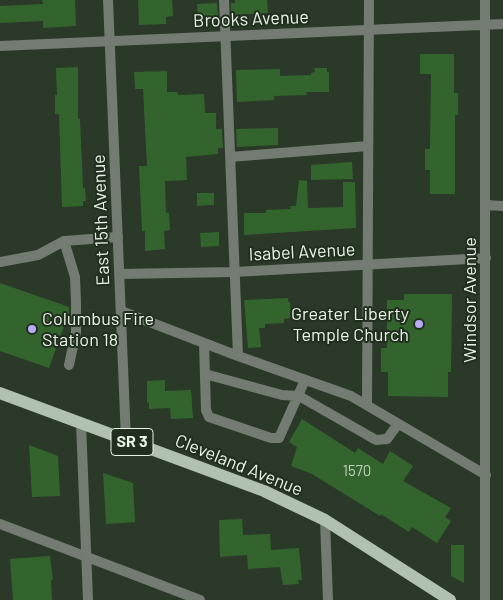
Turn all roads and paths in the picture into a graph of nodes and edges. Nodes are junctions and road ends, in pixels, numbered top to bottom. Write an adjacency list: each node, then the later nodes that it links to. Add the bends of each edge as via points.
1 (108, 0): 9 (street, East 15th Avenue)
2 (224, 0): 8 (street)
3 (369, 0): 7 (street)
4 (485, 0): 6 (street, Windsor Avenue)
5 (503, 24): 6 (street, Brooks Avenue)
6 (485, 25): 7 (street, Brooks Avenue); 13 (street, Windsor Avenue)
7 (369, 30): 8 (street, Brooks Avenue); 11 (street)
8 (225, 36): 9 (street, Brooks Avenue); 12 (street)
9 (110, 41): 10 (street, Brooks Avenue); 15 (street, East 15th Avenue)
10 (0, 46)
11 (368, 146): 12 (street); 19 (street)
12 (230, 157): 20 (street)
13 (486, 205): 14 (street); 17 (street, Windsor Avenue)
14 (503, 206)
15 (118, 237): 16 (street); 21 (street, East 15th Avenue)
16 (64, 241): 18 (street, via 38,254); 25 (street, via 75,277 76,294 76,332)
17 (486, 258): 19 (street, Isabel Avenue); 34 (street, Windsor Avenue)
18 (0, 262)
19 (367, 264): 20 (street, Isabel Avenue); 30 (street)
20 (235, 272): 21 (street, Isabel Avenue); 24 (street)
21 (119, 274): 22 (street, East 15th Avenue)
22 (121, 311): 23 (street); 33 (street, East 15th Avenue)
23 (204, 343): 24 (street); 26 (street)
24 (238, 356): 27 (street)
25 (69, 365)
26 (205, 374): 29 (street, via 282,395); 29 (street, via 209,417 271,438 279,438)
27 (305, 380): 29 (street); 30 (street, via 351,396)
28 (0, 393): 31 (main road, Cleveland Avenue / SR 3)
29 (299, 396): 32 (street, via 376,440 387,438)
30 (367, 406): 32 (street)
31 (81, 422): 33 (main road, Cleveland Avenue / SR 3); 37 (street)
32 (398, 424): 34 (street)
33 (126, 440): 35 (main road, Cleveland Avenue / SR 3, via 264,491)
34 (486, 475): 42 (street, Windsor Avenue)
35 (325, 520): 40 (street); 41 (main road, Cleveland Avenue / SR 3)
36 (0, 524): 37 (street)
37 (86, 556): 38 (street); 39 (street)
38 (88, 600)
39 (200, 600)
40 (328, 600)
41 (450, 600)
42 (485, 600)

